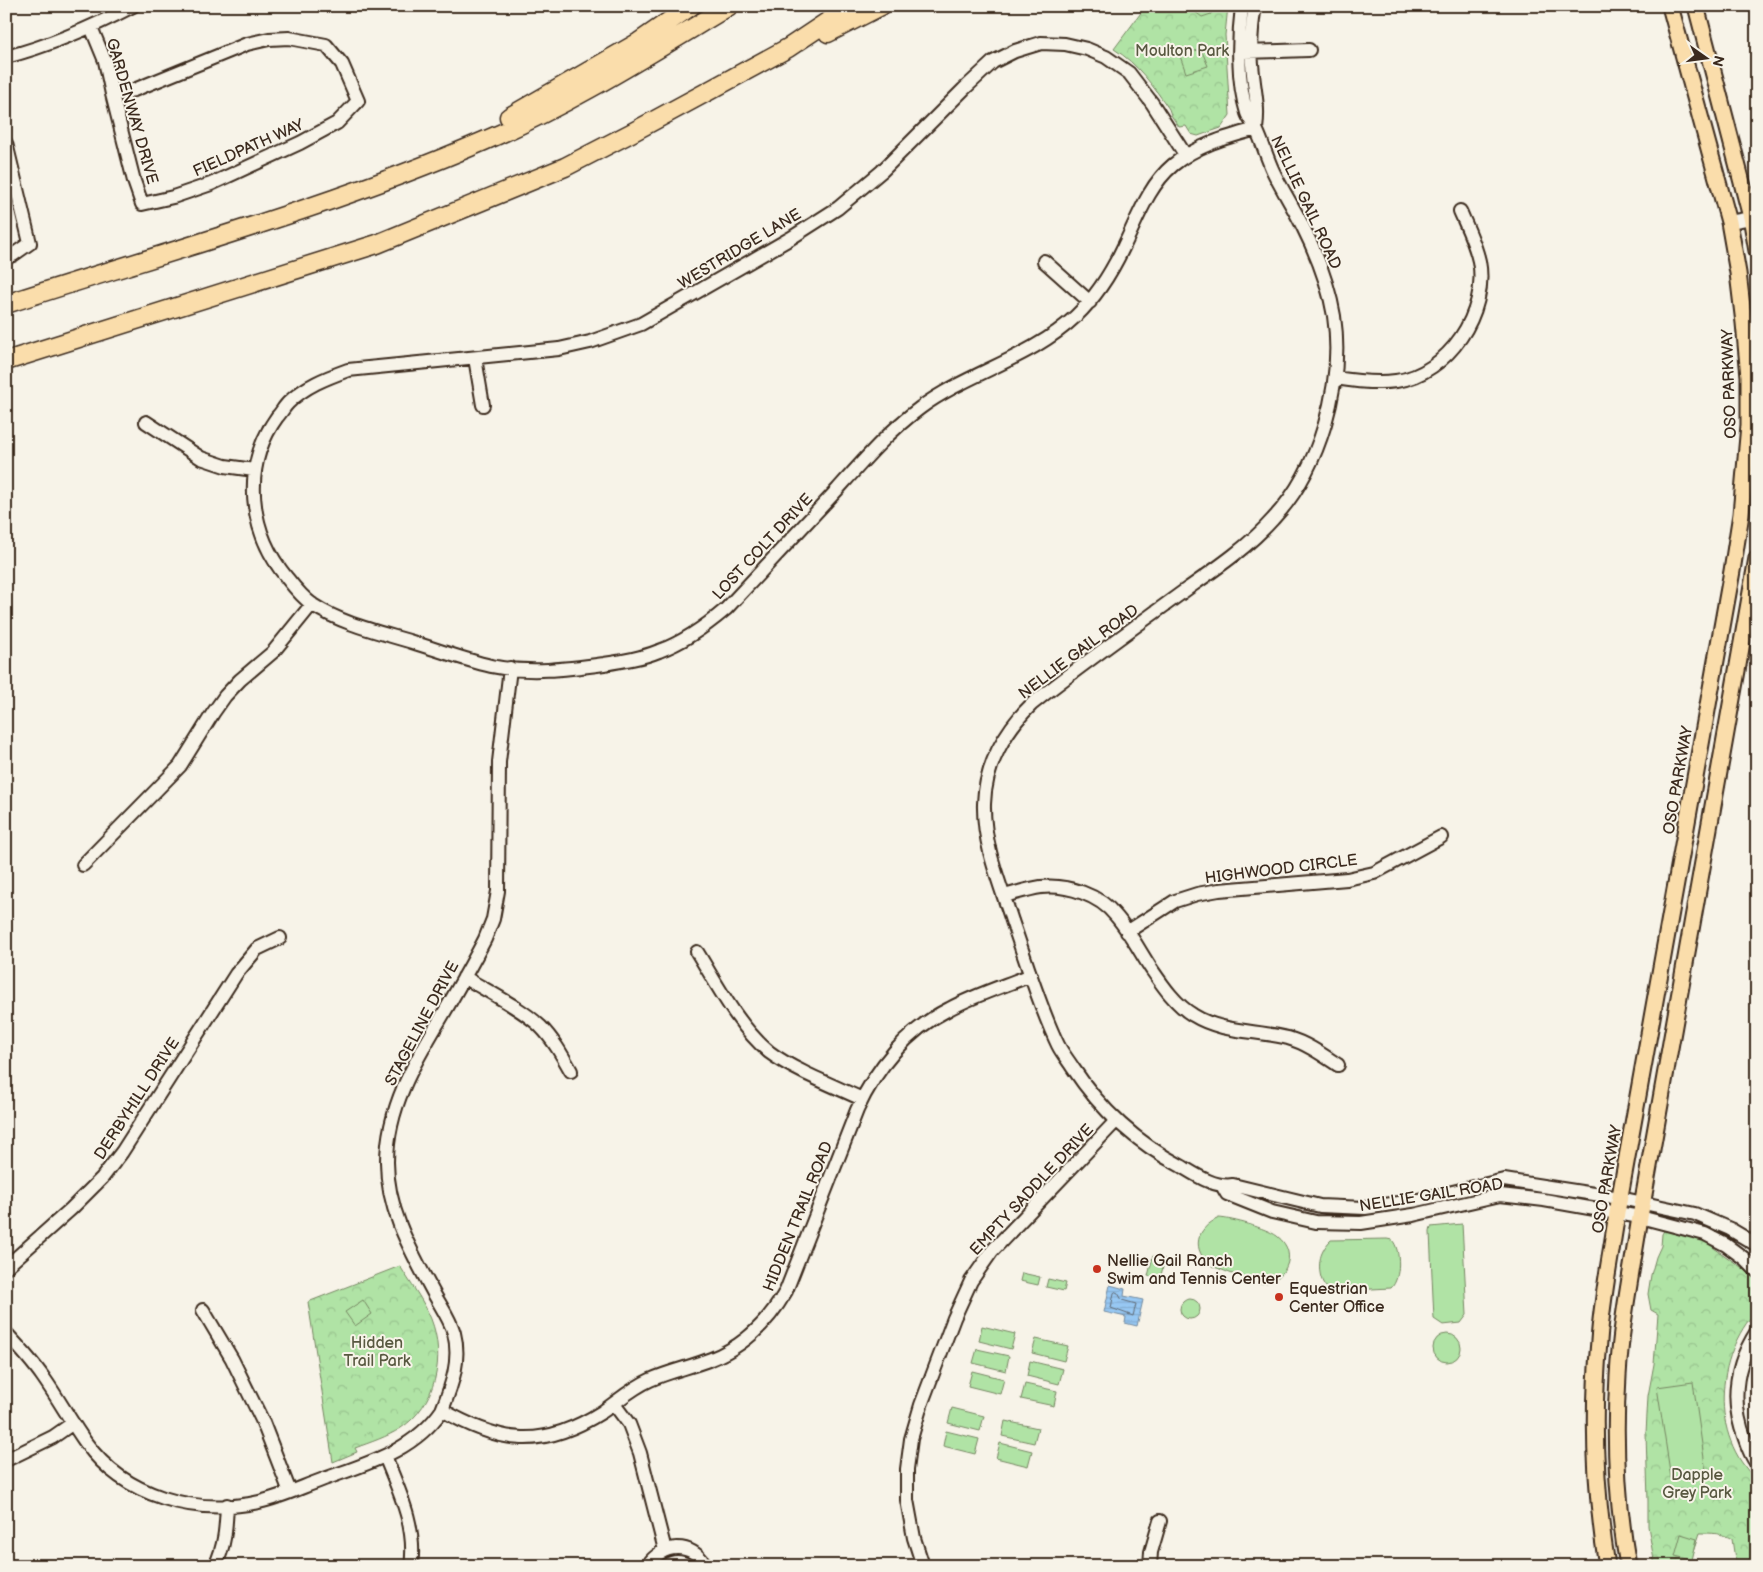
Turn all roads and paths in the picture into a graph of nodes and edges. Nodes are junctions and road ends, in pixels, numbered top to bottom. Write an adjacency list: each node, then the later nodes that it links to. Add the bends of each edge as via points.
1 (133, 6): 10 (street)
2 (691, 6): 19 (highway, via 639,42 529,107)
3 (729, 6): 19 (highway, via 560,105 485,141)
4 (851, 6): 11 (highway)
5 (881, 6): 11 (highway, via 821,36)
6 (1242, 6): 13 (street, NELLIE GAIL ROAD)
7 (1255, 6): 13 (street, NELLIE GAIL ROAD)
8 (1670, 6): 23 (main road, OSO PARKWAY)
9 (1696, 6): 22 (main road)
10 (91, 27): 14 (street, via 42,47); 15 (street, GARDENWAY DRIVE, via 105,61)
11 (788, 48): 30 (highway, via 565,167 377,244)
12 (1309, 50): 13 (street)
13 (1245, 52): 16 (street, NELLIE GAIL ROAD, via 1258,113)
14 (6, 57)
15 (112, 94): 20 (street, GARDENWAY DRIVE); 20 (street, FIELDPATH WAY, via 134,90 247,44 289,38 326,45 342,64 358,101 337,123 300,144 211,184)
16 (1256, 129): 18 (street, LOST COLT DRIVE, via 1223,138); 31 (street, NELLIE GAIL ROAD, via 1322,272 1334,316)
17 (6, 143): 25 (street, via 30,243)
18 (1186, 156): 27 (street, LOST COLT DRIVE, via 1157,182 1112,269); 29 (street, WESTRIDGE LANE, via 1129,73 1087,49 1041,43 993,62 882,171 838,208 662,313 590,342)
19 (407, 172): 28 (highway, via 258,225)
20 (142, 204)
21 (1460, 211): 31 (street, via 1473,239 1480,283 1469,323 1458,342 1428,369 1397,381)
22 (1754, 217): 23 (street); 24 (main road)
23 (1729, 222): 50 (main road, OSO PARKWAY, via 1749,376 1741,514)
24 (1757, 251)
25 (6, 258)
26 (1044, 261): 27 (street)
27 (1090, 302): 37 (street, LOST COLT DRIVE, via 1045,340 949,389 920,408 870,454 726,609 704,627 660,651 634,659 567,669)
28 (6, 304)
29 (475, 358): 32 (street); 34 (street, WESTRIDGE LANE, via 348,370 324,379 287,404 267,431)
30 (6, 361)
31 (1335, 378): 40 (street, NELLIE GAIL ROAD, via 1326,421 1313,457 1275,518 1238,552 1049,691 1011,728 991,768 984,803 987,842)
32 (483, 405)
33 (146, 422): 34 (street, via 201,458 225,466)
34 (254, 470): 36 (street, LOST COLT DRIVE, via 254,507 260,532 283,574)
35 (1757, 558): 51 (main road)
36 (312, 604): 37 (street, LOST COLT DRIVE, via 364,628 491,666); 39 (street, via 273,652 225,696 180,766)
37 (510, 668): 45 (street, STAGELINE DRIVE, via 499,762 498,890 493,919)
38 (1441, 837): 41 (street, HIGHWOOD CIRCLE, via 1374,872 1347,879 1197,894 1175,901)
39 (83, 865)
40 (1004, 896): 41 (street, via 1041,887 1058,886 1074,890 1106,905); 44 (street, NELLIE GAIL ROAD)
41 (1127, 932): 46 (street, via 1160,982 1190,1014 1226,1029 1290,1039 1312,1048)
42 (280, 938): 53 (street, DERBYHILL DRIVE, via 257,949 236,974 102,1178)
43 (697, 952): 48 (street, via 733,1009 769,1052)
44 (1031, 975): 48 (street, HIDDEN TRAIL ROAD, via 949,1008 933,1018 887,1058); 49 (street, NELLIE GAIL ROAD, via 1059,1047 1080,1079)
45 (464, 978): 47 (street, via 539,1025); 59 (street, STAGELINE DRIVE, via 402,1088 389,1136 387,1162 397,1219 454,1332 455,1376)
46 (1338, 1065)
47 (571, 1071)
48 (862, 1099): 58 (street, HIDDEN TRAIL ROAD, via 794,1275 770,1316 747,1338 723,1354 648,1381)
49 (1116, 1121): 50 (street, NELLIE GAIL ROAD, via 1152,1149 1198,1176 1223,1186 1227,1194 1272,1212 1316,1222 1361,1223 1500,1195); 72 (street, EMPTY SADDLE DRIVE, via 992,1250 971,1281 954,1318 921,1405 911,1439 907,1469 907,1500)
50 (1619, 1205): 51 (street, NELLIE GAIL ROAD); 74 (main road, OSO PARKWAY, via 1599,1341 1595,1420 1598,1496)
51 (1642, 1210): 52 (street, NELLIE GAIL ROAD, via 1695,1214); 54 (street, NELLIE GAIL ROAD, via 1726,1245); 75 (main road, via 1618,1374 1617,1473)
52 (1757, 1245)
53 (6, 1267)
54 (1757, 1271)
55 (202, 1310): 64 (street, via 232,1359 262,1420)
56 (1757, 1331): 63 (street, via 1743,1357 1735,1400 1741,1428)
57 (6, 1333): 60 (street, via 42,1375)
58 (614, 1404): 59 (street, HIDDEN TRAIL ROAD, via 569,1430 529,1438 499,1436); 67 (street, via 628,1424 640,1453)
59 (442, 1410): 61 (street, via 413,1441)
60 (73, 1422): 62 (street, via 53,1437); 65 (street, via 100,1460 125,1481 183,1503)
61 (385, 1456): 64 (street); 69 (street, via 409,1520 412,1539)
62 (6, 1460)
63 (1757, 1464)
64 (290, 1492): 65 (street, via 257,1502)
65 (227, 1505): 68 (street, via 225,1538)
66 (1160, 1521): 73 (street)
67 (665, 1550): 70 (street); 71 (street, via 678,1548 690,1551)
68 (215, 1566)
69 (410, 1566)
70 (647, 1566)
71 (706, 1566)
72 (923, 1566)
73 (1150, 1566)
74 (1607, 1566)
75 (1628, 1566)

